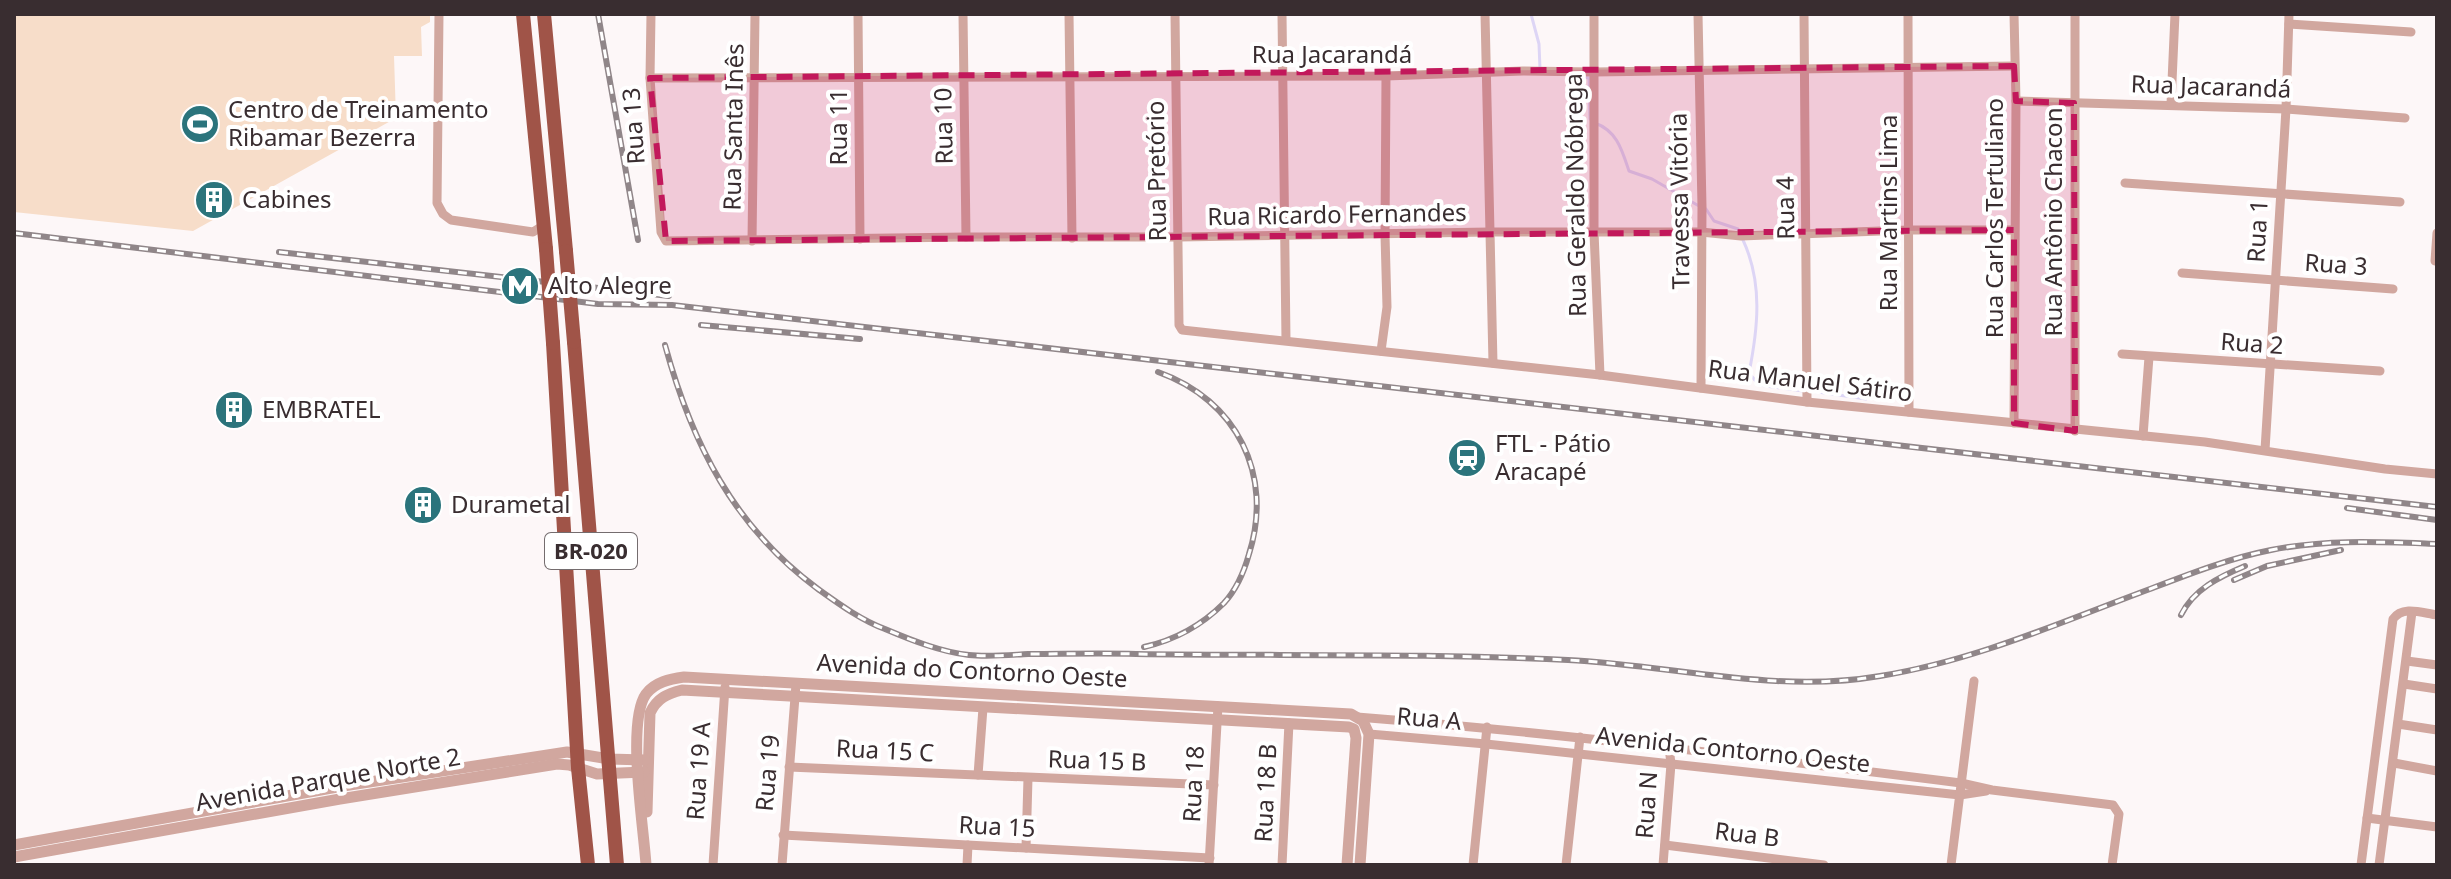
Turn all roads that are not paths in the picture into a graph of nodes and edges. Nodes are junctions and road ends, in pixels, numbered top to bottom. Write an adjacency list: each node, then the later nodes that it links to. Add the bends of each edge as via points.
1 (439, 14): 43 (street, via 439,210 451,220 533,232)
2 (523, 14): 43 (highway, BR-020)
3 (544, 14): 113 (highway, BR-020, bridge)
4 (651, 14): 32 (street, Rua 13)
5 (755, 14): 28 (street, Rua Santa Inês)
6 (858, 14): 33 (street, Rua 11)
7 (963, 14): 34 (street, Rua 10)
8 (1069, 14): 30 (street)
9 (1175, 14): 31 (street, Rua Pretório)
10 (1282, 14): 27 (street)
11 (1485, 14): 25 (street)
12 (1594, 14): 26 (street, Rua Geraldo Nóbrega)
13 (1698, 14): 24 (street, Travessa Vitória)
14 (1804, 14): 23 (street, Rua 4)
15 (1908, 14): 22 (street, Rua Martins Lima)
16 (2014, 14): 21 (street, Rua Carlos Tertuliano)
17 (2075, 14): 36 (street, Rua Antônio Chacon)
18 (2175, 14): 37 (street)
19 (2289, 19): 20 (street); 38 (street, Rua 1)
20 (2411, 32)
21 (2014, 66): 22 (street, Rua Jacarandá); 35 (street, Rua Carlos Tertuliano)
22 (1909, 67): 23 (street, Rua Jacarandá); 44 (street, Rua Martins Lima)
23 (1804, 68): 24 (street, Rua Jacarandá); 51 (street, Rua 4)
24 (1699, 70): 26 (street, Rua Jacarandá); 48 (street, Travessa Vitória)
25 (1487, 72): 26 (street, Rua Jacarandá); 29 (street, Rua Jacarandá); 46 (street)
26 (1594, 72): 47 (street, Rua Geraldo Nóbrega)
27 (1283, 75): 29 (street, Rua Jacarandá); 31 (street, Rua Jacarandá); 50 (street)
28 (755, 76): 32 (street, Rua Jacarandá); 33 (street, Rua Jacarandá); 58 (street, Rua Santa Inês)
29 (1386, 76): 52 (street)
30 (1069, 77): 31 (street, Rua Jacarandá); 34 (street, Rua Jacarandá); 56 (street)
31 (1175, 77): 55 (street, Rua Pretório)
32 (650, 78): 53 (street, Rua 13)
33 (859, 78): 34 (street, Rua Jacarandá); 57 (street, Rua 11)
34 (964, 78): 54 (street, Rua 10)
35 (2016, 101): 36 (street, Rua Jacarandá); 45 (street, Rua Carlos Tertuliano)
36 (2074, 103): 37 (street, Rua Jacarandá); 76 (street, Rua Antônio Chacon)
37 (2171, 104): 38 (street, Rua Jacarandá)
38 (2286, 109): 39 (street, Rua Jacarandá); 41 (street, Rua 1)
39 (2405, 118)
40 (2125, 183): 41 (street)
41 (2280, 194): 42 (street); 61 (street, Rua 1)
42 (2400, 202)
43 (544, 225): 115 (highway, BR-020, bridge)
44 (1909, 230): 45 (street, Rua Ricardo Fernandes); 51 (street, Rua Ricardo Fernandes); 74 (street, Rua Martins Lima)
45 (2014, 230): 75 (street, Rua Carlos Tertuliano)
46 (1489, 232): 47 (street, Rua Ricardo Fernandes); 52 (street, Rua Ricardo Fernandes); 68 (street)
47 (1594, 232): 48 (street, Rua Ricardo Fernandes); 71 (street, Rua Geraldo Nóbrega)
48 (1701, 232): 51 (street, Rua Ricardo Fernandes); 72 (street, Travessa Vitória)
49 (2437, 233): 59 (street)
50 (1284, 234): 52 (street, Rua Ricardo Fernandes); 55 (street, Rua Ricardo Fernandes); 64 (street)
51 (1806, 234): 73 (street, Rua 4)
52 (1385, 235): 65 (street, via 1387,307)
53 (662, 236): 58 (street, Rua Ricardo Fernandes, via 666,241)
54 (966, 237): 56 (street, Rua Ricardo Fernandes); 57 (street, Rua Ricardo Fernandes)
55 (1179, 237): 56 (street, Rua Ricardo Fernandes); 63 (street, Rua Pretório)
56 (1072, 238)
57 (860, 239): 58 (street, Rua Ricardo Fernandes)
58 (752, 241)
59 (2435, 261)
60 (2182, 273): 61 (street, Rua 3)
61 (2276, 281): 62 (street, Rua 3); 69 (street, Rua 1)
62 (2393, 289)
63 (1179, 327): 64 (street, Rua Manuel Sátiro)
64 (1286, 340): 65 (street, Rua Manuel Sátiro)
65 (1381, 351): 68 (street, Rua Manuel Sátiro)
66 (2122, 354): 67 (street, Rua 2)
67 (2149, 357): 69 (street, Rua 2); 77 (street)
68 (1493, 363): 71 (street, Rua Manuel Sátiro)
69 (2271, 365): 70 (street, Rua 2); 78 (street, Rua 1)
70 (2380, 371)
71 (1600, 375): 72 (street, Rua Manuel Sátiro)
72 (1701, 388): 73 (street, Rua Manuel Sátiro)
73 (1807, 402): 74 (street, Rua Manuel Sátiro)
74 (1909, 412): 75 (street, Rua Manuel Sátiro)
75 (2014, 423): 76 (street, Rua Manuel Sátiro)
76 (2075, 431): 77 (street, Rua Manuel Sátiro)
77 (2143, 436): 78 (street, Rua Manuel Sátiro)
78 (2265, 450): 79 (street, Rua Manuel Sátiro)
79 (2437, 474)
80 (2412, 612): 81 (street); 82 (street); 111 (street, via 2398,613 2391,625)
81 (2437, 615)
82 (2407, 661): 83 (street); 85 (street)
83 (2437, 665)
84 (1974, 681): 125 (street)
85 (2404, 684): 87 (street); 102 (street)
86 (725, 686): 88 (street, Avenida do Contorno Oeste); 117 (street, Avenida do Contorno Oeste, via 662,697 650,713); 143 (street, Rua 19 A)
87 (2437, 689)
88 (795, 690): 90 (street, Avenida do Contorno Oeste); 119 (street, Rua 19)
89 (937, 692): 90 (street, Avenida do Contorno Oeste); 91 (street, Avenida do Contorno Oeste); 93 (street)
90 (913, 697): 93 (street, Avenida do Contorno Oeste)
91 (1083, 698): 92 (street, Avenida do Contorno Oeste); 96 (street)
92 (1105, 700): 95 (street, Avenida do Contorno Oeste); 97 (street)
93 (937, 705): 94 (street, Avenida do Contorno Oeste)
94 (983, 708): 96 (street, Avenida do Contorno Oeste); 122 (street)
95 (1218, 712): 97 (street, Avenida do Contorno Oeste); 98 (street, Avenida do Contorno Oeste); 99 (street, Avenida do Contorno Oeste); 126 (street, Rua 18)
96 (1082, 713): 97 (street, Avenida do Contorno Oeste)
97 (1105, 714)
98 (1357, 717): 100 (street, Avenida Contorno Oeste); 105 (street)
99 (1289, 723): 146 (street, Rua 18 B); 147 (street, Avenida do Contorno Oeste, via 1354,729)
100 (1430, 723): 101 (street, Avenida Contorno Oeste); 107 (street)
101 (1452, 724): 103 (street, Avenida Contorno Oeste); 108 (street)
102 (2398, 724): 104 (street); 114 (street)
103 (1487, 727): 106 (street, Avenida Contorno Oeste); 109 (street)
104 (2437, 730)
105 (1369, 734): 107 (street, Rua A); 148 (street)
106 (1580, 737): 110 (street, Avenida Contorno Oeste); 112 (street)
107 (1428, 739): 108 (street, Rua A)
108 (1451, 741): 109 (street, Rua A)
109 (1486, 744): 112 (street, Avenida Contorno Oeste); 149 (street)
110 (1669, 747): 116 (street, Rua N); 118 (street, Avenida Contorno Oeste)
111 (2375, 752): 114 (street); 129 (street)
112 (1578, 754): 116 (street, Avenida Contorno Oeste); 150 (street)
113 (609, 759): 115 (street, Avenida Parque Norte 2); 117 (street, Avenida Parque Norte 2); 121 (highway, BR-020)
114 (2394, 759): 120 (street); 130 (street)
115 (578, 761): 121 (street, Avenida Parque Norte 2, via 585,772); 132 (street, Avenida Parque Norte 2, via 567,752); 140 (highway, BR-020)
116 (1671, 764): 124 (street, Avenida Contorno Oeste); 136 (street, Rua N)
117 (644, 766): 121 (street, Avenida Parque Norte 2); 142 (street, Avenida do Contorno Oeste)
118 (1829, 766): 124 (street); 125 (street, Avenida Contorno Oeste)
119 (789, 767): 122 (street, Rua 15 C); 133 (street, Rua 19)
120 (2437, 771)
121 (610, 775): 141 (highway, BR-020)
122 (978, 775): 123 (street, Rua 15 B)
123 (1028, 778): 126 (street, Rua 15 B); 137 (street)
124 (1826, 781): 128 (street, Avenida Contorno Oeste)
125 (1961, 783): 127 (street, Avenida Contorno Oeste); 128 (street)
126 (1214, 785): 139 (street, Rua 18)
127 (1992, 790): 128 (street, Avenida Contorno Oeste); 154 (street, Avenida Contorno Oeste, via 2116,807)
128 (1960, 795): 153 (street)
129 (2367, 818): 130 (street); 155 (street)
130 (2385, 820): 131 (street); 156 (street)
131 (2437, 827)
132 (137, 829): 134 (street, Avenida Parque Norte 2); 138 (street, Avenida Parque Norte 2)
133 (783, 835): 135 (street, Rua 15); 144 (street, Rua 19)
134 (14, 845)
135 (968, 845): 137 (street, Rua 15); 145 (street)
136 (1665, 845): 151 (street, Rua N); 152 (street, Rua B)
137 (1026, 848): 139 (street, Rua 15)
138 (14, 857)
139 (1209, 862)
140 (588, 865)
141 (617, 865)
142 (646, 865)
143 (713, 865)
144 (782, 865)
145 (967, 865)
146 (1282, 865)
147 (1347, 865)
148 (1360, 865)
149 (1473, 865)
150 (1566, 865)
151 (1663, 865)
152 (1824, 865)
153 (1951, 865)
154 (2112, 865)
155 (2361, 865)
156 (2379, 865)

